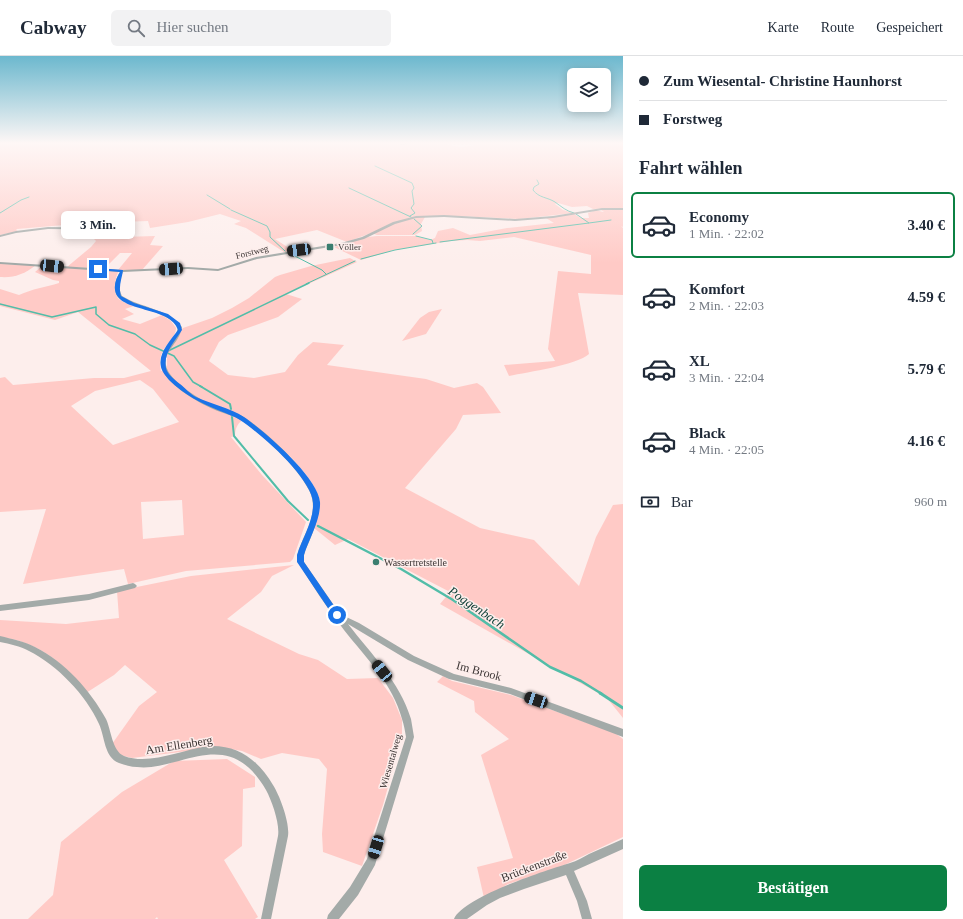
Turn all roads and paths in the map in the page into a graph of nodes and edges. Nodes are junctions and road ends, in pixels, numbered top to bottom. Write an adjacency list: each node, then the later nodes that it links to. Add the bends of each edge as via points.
1 (623, 209): 5 (street, Forstweg, via 602,209 520,220 416,217 341,244 256,258 218,270 188,268)
2 (128, 229): 3 (street, via 57,227 21,230)
3 (0, 236)
4 (0, 263): 5 (street, Forstweg)
5 (122, 271): 8 (street, Wiesentalweg, via 117,290 120,297 132,304 166,315 180,327 179,333 165,351 163,368 174,382 193,397 241,418 253,427 298,469 312,489 316,512 300,555 301,562)
6 (133, 586): 7 (street, via 89,597)
7 (0, 608)
8 (337, 615): 10 (street, Im Brook, via 411,658 452,677 517,693); 14 (street, Wiesentalweg, via 382,671 398,697 408,721 410,737 372,861 354,891)
9 (0, 639): 13 (street, Am Ellenberg, via 11,640 43,655 72,680 93,706 118,758 144,764 210,750 231,752 247,760 261,772 277,803 284,830)
10 (623, 733)
11 (623, 844): 12 (street, Brückenstraße)
12 (568, 868): 15 (street, Brückenstraße, via 509,888 468,911); 16 (street)
13 (266, 919)
14 (332, 919)
15 (459, 919)
16 (587, 919)

